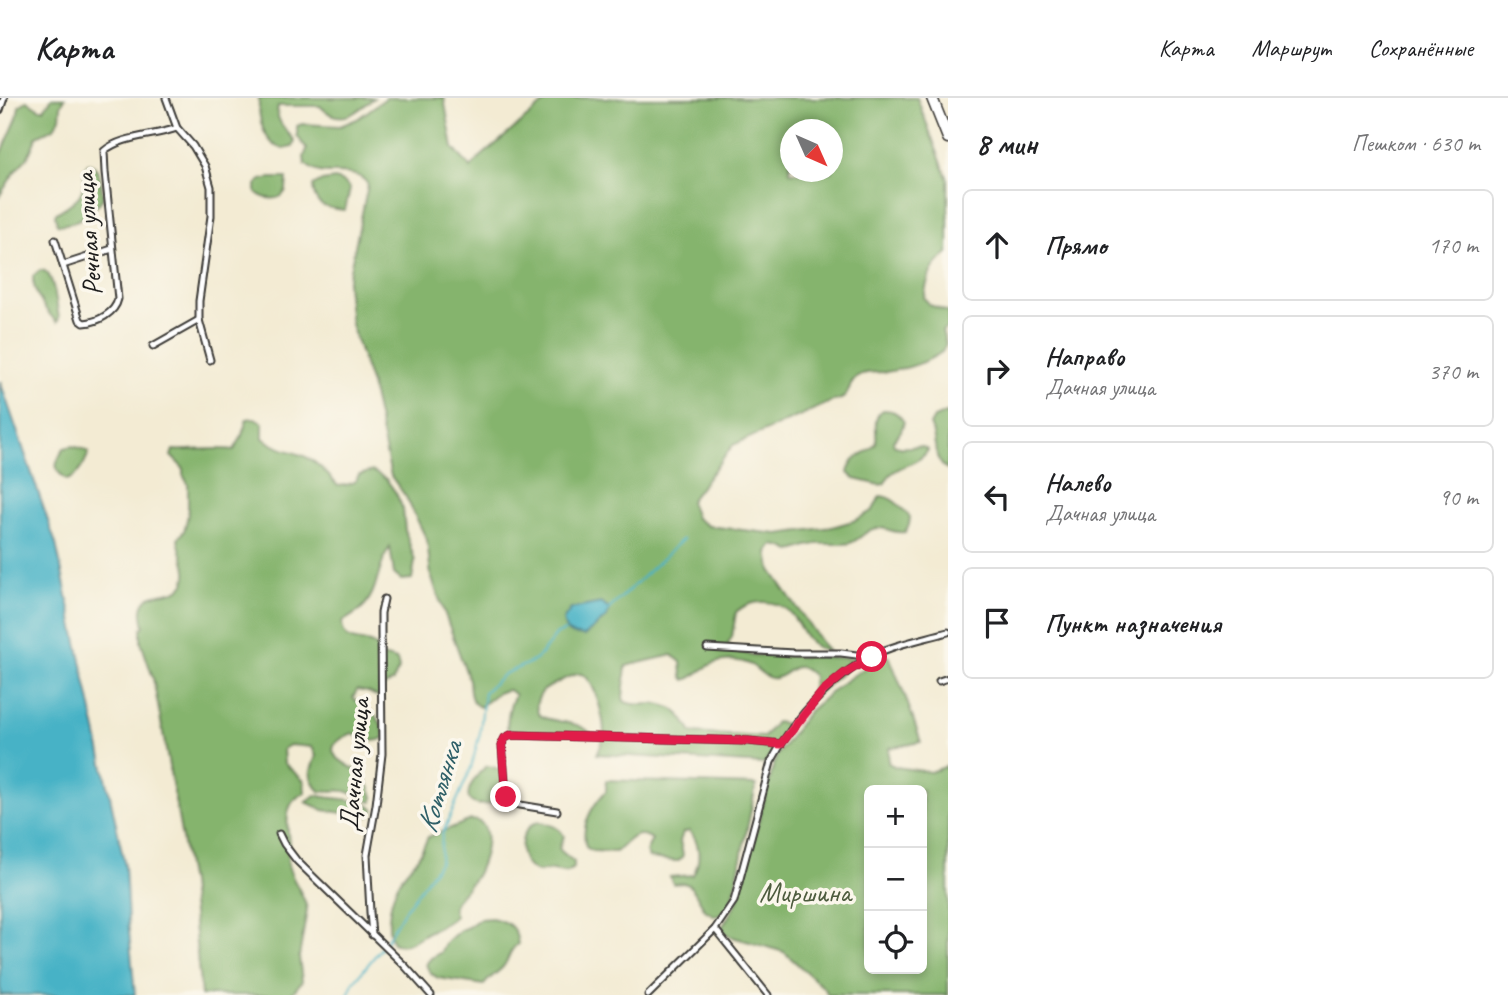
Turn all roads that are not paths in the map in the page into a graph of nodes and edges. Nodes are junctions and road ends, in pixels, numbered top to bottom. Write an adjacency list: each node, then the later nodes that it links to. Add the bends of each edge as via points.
1 (4, 98): 4 (street)
2 (166, 98): 5 (street)
3 (932, 98): 6 (highway)
4 (0, 110)
5 (177, 128): 8 (street, Речная улица, via 116,143 104,151); 10 (street, via 194,146 211,187)
6 (948, 138)
7 (55, 240): 9 (street, Речная улица)
8 (112, 249): 9 (street); 9 (street, Речная улица, via 117,305 87,323 80,320)
9 (63, 265)
10 (199, 320): 11 (street); 12 (street)
11 (153, 346)
12 (210, 360)
13 (384, 599): 23 (street, Дачная улица, via 382,754 368,855)
14 (948, 632): 16 (street)
15 (707, 648): 16 (street)
16 (872, 657): 19 (street, via 823,691)
17 (948, 678): 18 (street)
18 (939, 681)
19 (781, 744): 20 (street, via 505,738 506,797 514,804); 22 (street, via 766,776 734,901)
20 (557, 811)
21 (279, 834): 23 (street, via 297,861)
22 (715, 929): 27 (street); 28 (street)
23 (372, 935): 24 (street)
24 (424, 987): 25 (street); 26 (street)
25 (420, 995)
26 (432, 995)
27 (648, 995)
28 (768, 995)

